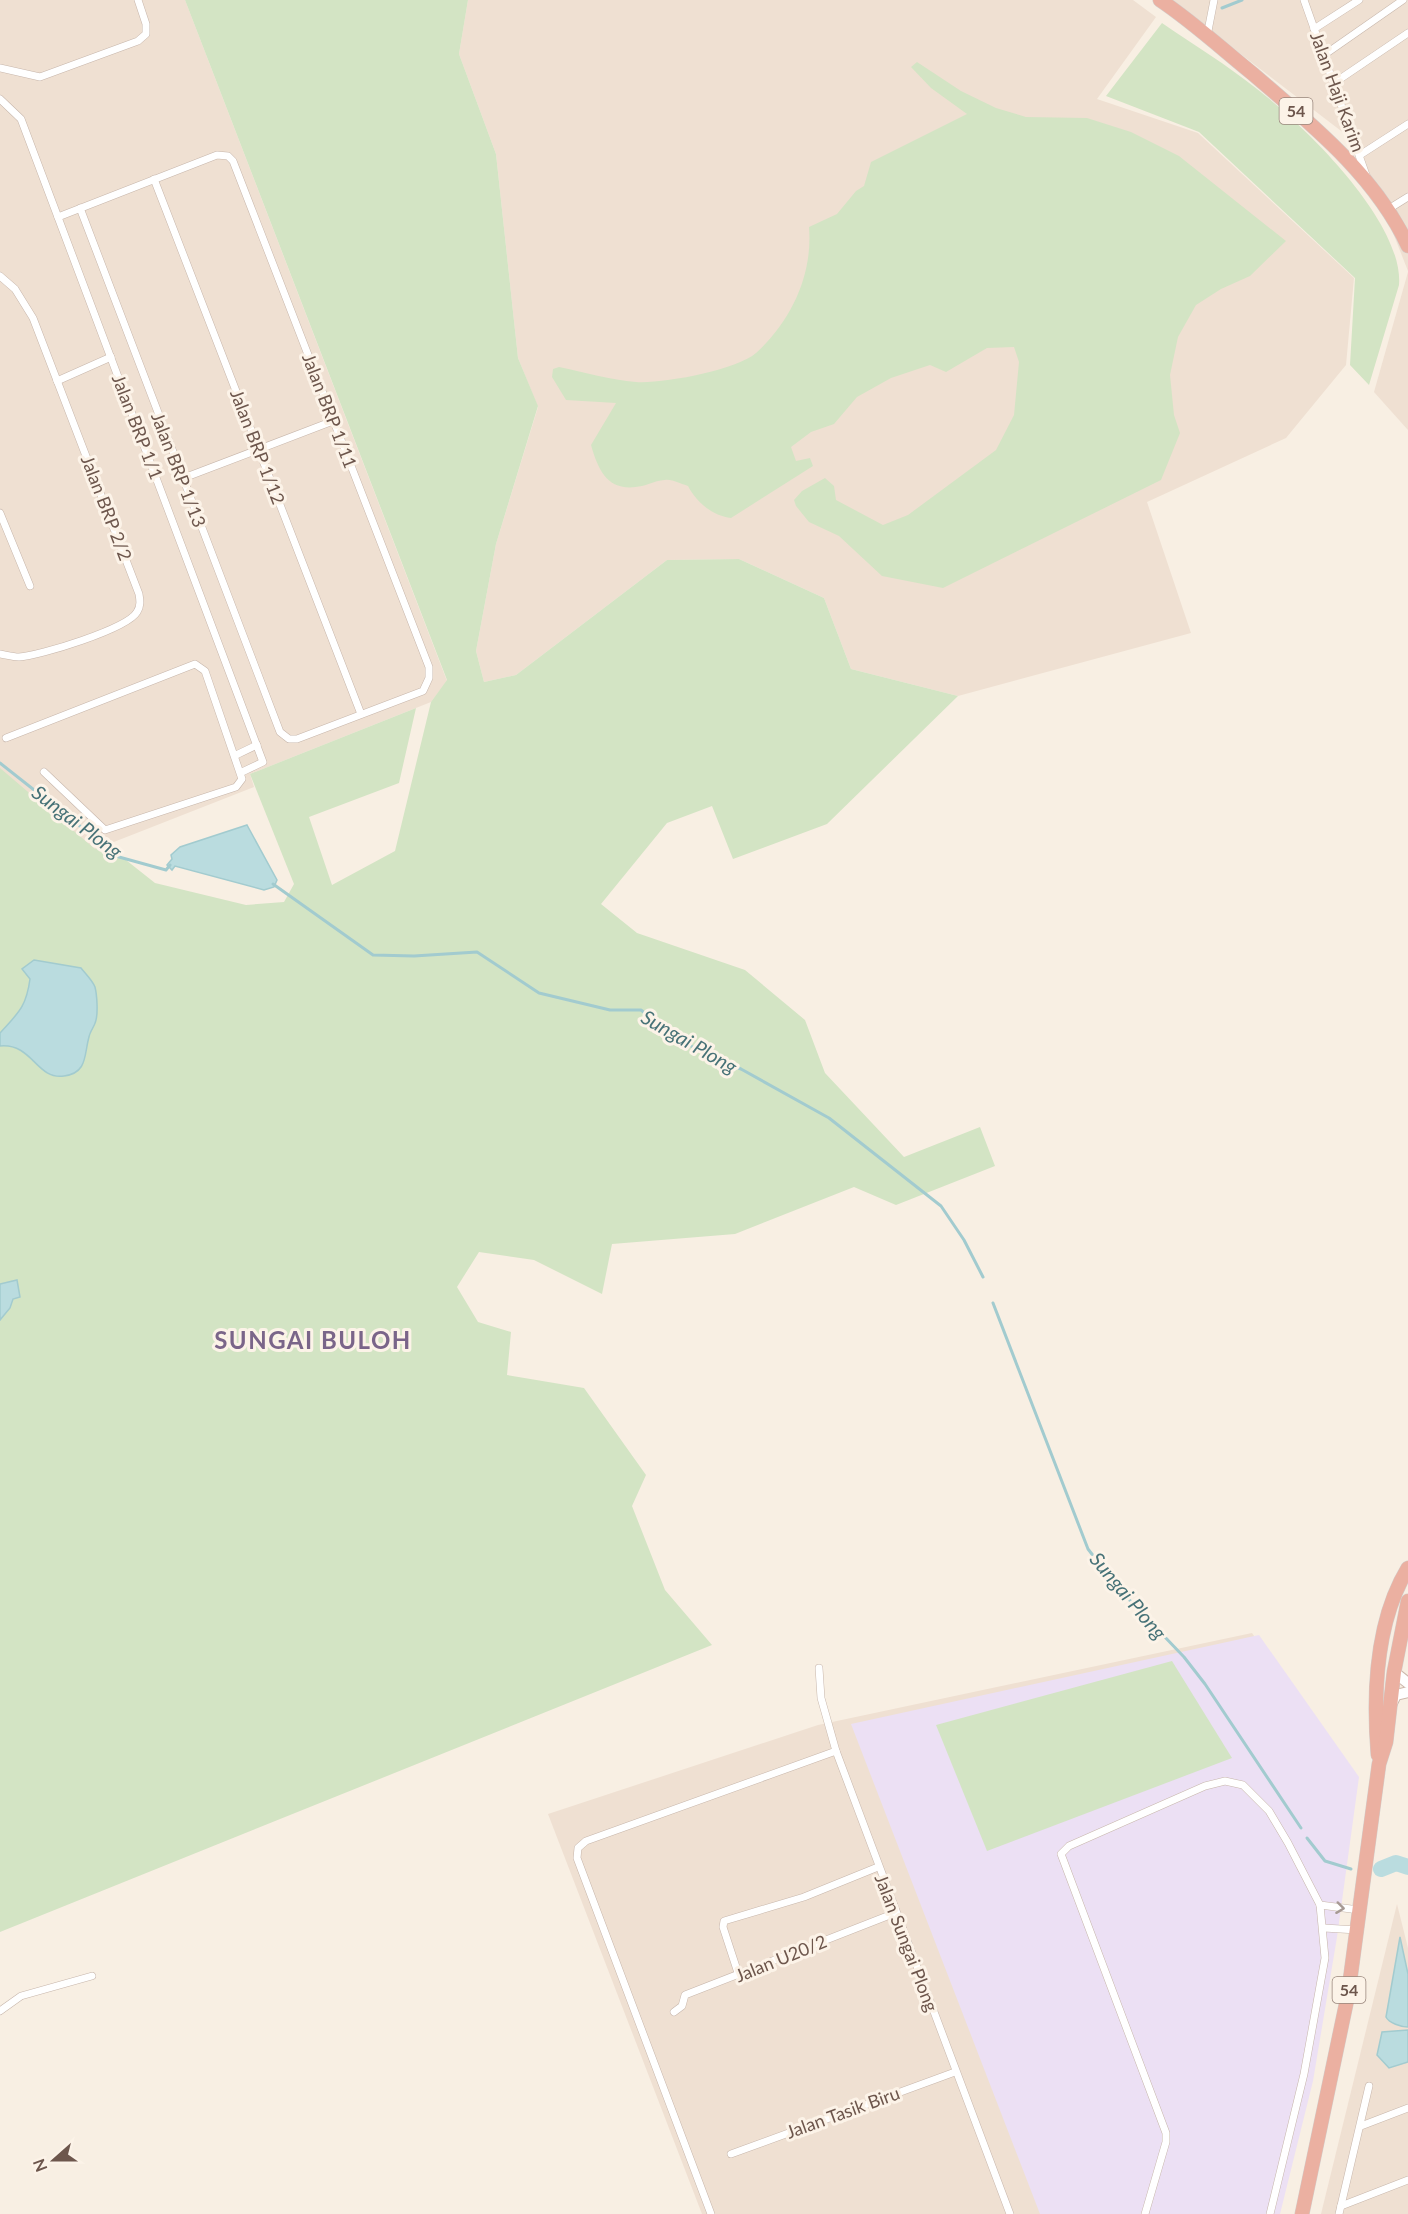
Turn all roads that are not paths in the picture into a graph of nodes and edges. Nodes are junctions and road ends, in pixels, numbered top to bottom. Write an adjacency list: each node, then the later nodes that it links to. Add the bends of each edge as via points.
1 (138, 0): 11 (street, via 146,34 138,41 40,77)
2 (1160, 0): 9 (highway, 54)
3 (1214, 0): 9 (street)
4 (1304, 0): 7 (street, Jalan Haji Karim)
5 (1359, 0): 7 (street)
6 (1403, 0): 10 (street)
7 (1314, 29): 10 (street, Jalan Haji Karim)
8 (1408, 33): 12 (street)
9 (1207, 36): 17 (highway, 54, via 1304,117)
10 (1324, 55): 12 (street, Jalan Haji Karim)
11 (0, 68)
12 (1334, 83): 15 (street, Jalan Haji Karim)
13 (0, 99): 21 (street, Jalan BRP 1/1, via 21,119)
14 (1408, 124): 15 (street)
15 (1360, 155): 17 (street, Jalan Haji Karim)
16 (154, 180): 19 (street, Jalan BRP 1/11); 26 (street, Jalan BRP 1/11, via 217,155 228,156 232,161); 27 (street, Jalan BRP 1/12)
17 (1369, 185): 20 (highway, 54)
18 (1408, 197): 20 (street)
19 (80, 208): 21 (street, Jalan BRP 1/11); 28 (street, Jalan BRP 1/13)
20 (1388, 210): 22 (highway, 54)
21 (58, 217): 24 (street, Jalan BRP 1/1)
22 (1408, 246)
23 (0, 276): 25 (street, Jalan BRP 2/2, via 28,308)
24 (111, 357): 25 (street); 35 (street, Jalan BRP 1/1)
25 (57, 381): 31 (street, Jalan BRP 2/2, via 140,604 133,618 86,639 18,657)
26 (333, 420): 27 (street); 32 (street, Jalan BRP 1/11, via 429,667 423,691)
27 (258, 449): 28 (street); 32 (street, Jalan BRP 1/12)
28 (181, 478): 33 (street, Jalan BRP 1/13)
29 (0, 513): 30 (street)
30 (30, 586)
31 (0, 654)
32 (361, 714): 33 (street, Jalan BRP 1/11, via 297,739)
33 (280, 732)
34 (6, 738): 36 (street, via 195,664 205,671)
35 (257, 745): 36 (street); 38 (street, Jalan BRP 1/1, via 263,762)
36 (236, 754): 38 (street)
37 (44, 772): 38 (street, via 105,830 236,787 241,784)
38 (242, 772)
39 (1406, 1571): 42 (highway, via 1388,1641 1387,1659); 46 (highway, 54, via 1384,1628)
40 (1408, 1602): 42 (highway, 54)
41 (819, 1668): 47 (street, Jalan Sungai Plong, via 821,1698)
42 (1394, 1672): 43 (street); 45 (highway, 54); 46 (highway, via 1382,1685)
43 (1408, 1683)
44 (1408, 1692): 45 (street, via 1396,1695)
45 (1389, 1708): 48 (highway, 54, via 1386,1742)
46 (1376, 1724): 48 (highway, 54)
47 (836, 1751): 49 (street, Jalan Sungai Plong); 66 (street, via 586,1841 578,1848 577,1858)
48 (1379, 1764): 51 (highway, 54)
49 (878, 1867): 52 (street, Jalan Sungai Plong); 56 (street, via 804,1897 724,1921)
50 (1320, 1905): 51 (street, one-way to 51); 53 (street); 68 (street, via 1269,1811 1243,1785 1225,1781 1134,1816 1069,1846 1061,1854 1166,2133)
51 (1361, 1910): 54 (highway, 54)
52 (895, 1913): 56 (street, Jalan U20/2); 59 (street, Jalan Sungai Plong)
53 (1324, 1928): 54 (street); 69 (street, via 1325,1958 1316,2011)
54 (1358, 1930): 70 (highway, 54)
55 (92, 1976): 57 (street, via 21,1996)
56 (739, 1976): 58 (street, Jalan U20/2, via 685,1995 682,2006)
57 (0, 2011)
58 (674, 2012)
59 (955, 2072): 63 (street, Jalan Tasik Biru); 67 (street, Jalan Sungai Plong)
60 (1369, 2086): 62 (street)
61 (1408, 2108): 62 (street)
62 (1361, 2126): 65 (street)
63 (731, 2154)
64 (1408, 2180): 65 (street)
65 (1341, 2206): 71 (street)
66 (711, 2214)
67 (1010, 2214)
68 (1145, 2214)
69 (1270, 2214)
70 (1302, 2214)
71 (1340, 2214)

